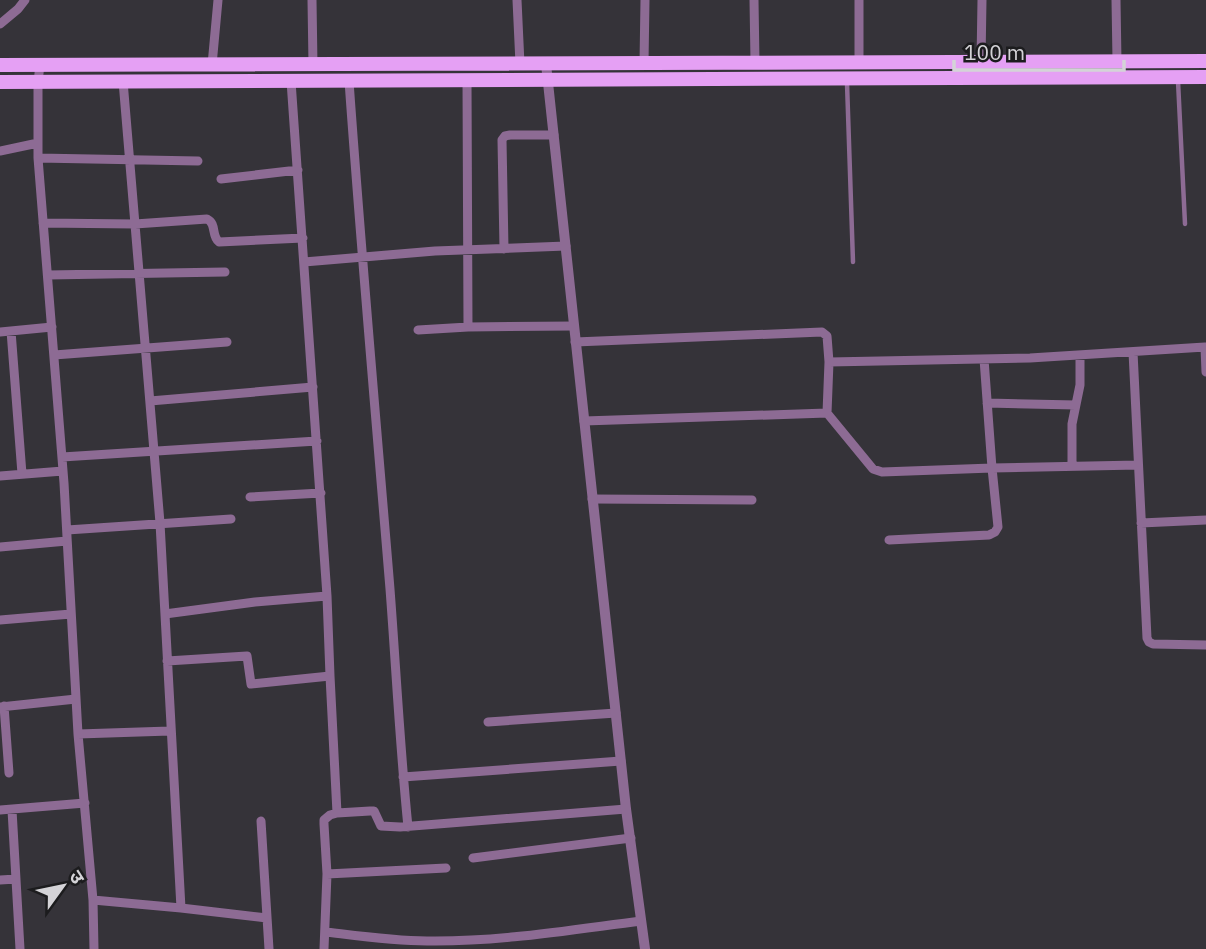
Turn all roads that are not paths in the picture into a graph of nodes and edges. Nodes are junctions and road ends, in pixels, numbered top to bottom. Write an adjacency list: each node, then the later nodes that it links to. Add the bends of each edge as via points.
1 (25, 0): 10 (street)
2 (218, 0): 21 (street)
3 (312, 0): 22 (street)
4 (517, 0): 17 (street)
5 (645, 0): 16 (street)
6 (754, 0): 14 (street)
7 (859, 0): 15 (street)
8 (982, 0): 11 (street)
9 (1116, 0): 12 (street)
10 (0, 24)
11 (981, 61): 12 (main road); 15 (main road)
12 (1117, 61): 13 (main road)
13 (1206, 61)
14 (755, 62): 15 (main road); 16 (main road)
15 (859, 62)
16 (644, 63): 18 (main road)
17 (520, 64): 18 (main road); 22 (main road)
18 (547, 64): 26 (street)
19 (0, 65): 20 (main road)
20 (40, 65): 21 (main road); 32 (street)
21 (212, 65): 22 (main road)
22 (313, 65)
23 (1178, 77): 24 (main road); 25 (main road); 43 (lane)
24 (1206, 77)
25 (847, 78): 26 (main road); 50 (lane)
26 (548, 79): 27 (main road); 33 (street)
27 (467, 80): 30 (main road); 47 (street)
28 (123, 81): 29 (main road); 32 (main road); 37 (street)
29 (291, 81): 30 (main road); 39 (street)
30 (349, 81): 48 (street)
31 (0, 82): 32 (main road)
32 (38, 82): 34 (street)
33 (554, 135): 45 (street); 46 (street, via 502,139)
34 (38, 144): 35 (street); 36 (street)
35 (0, 151)
36 (38, 158): 37 (street); 41 (street)
37 (130, 160): 38 (street); 42 (street)
38 (198, 161)
39 (298, 170): 40 (street); 44 (street)
40 (221, 179)
41 (43, 223): 42 (street); 53 (street)
42 (135, 224): 44 (street, via 207,219 219,243); 52 (street)
43 (1185, 224)
44 (303, 238): 49 (street)
45 (566, 246): 46 (street); 54 (street)
46 (504, 249): 47 (street)
47 (468, 250): 48 (street); 56 (street)
48 (362, 256): 49 (street); 112 (street)
49 (304, 262): 70 (street)
50 (853, 262)
51 (225, 272): 52 (street)
52 (139, 273): 53 (street); 63 (street)
53 (48, 275): 55 (street)
54 (574, 326): 56 (street); 61 (street)
55 (52, 327): 58 (street); 65 (street)
56 (468, 327): 57 (street)
57 (418, 330)
58 (11, 331): 59 (street); 83 (street)
59 (0, 332)
60 (227, 342): 63 (street)
61 (575, 342): 68 (street, via 822,332 827,336); 75 (street)
62 (1206, 345): 64 (street); 69 (street)
63 (146, 348): 65 (street); 71 (street)
64 (1133, 352): 66 (street); 80 (street)
65 (54, 355): 78 (street)
66 (1080, 355): 67 (street); 73 (street)
67 (984, 359): 68 (street); 72 (street)
68 (829, 362): 74 (street)
69 (1206, 372)
70 (313, 387): 71 (street); 76 (street)
71 (150, 401): 77 (street)
72 (987, 403): 73 (street); 81 (street)
73 (1076, 405): 79 (street)
74 (827, 413): 75 (street); 81 (street, via 873,469 882,472)
75 (584, 421): 87 (street)
76 (317, 441): 77 (street); 85 (street)
77 (154, 452): 78 (street); 91 (street)
78 (62, 457): 82 (street)
79 (1072, 466): 80 (street); 81 (street)
80 (1138, 466): 92 (street)
81 (992, 468): 94 (street, via 995,532)
82 (63, 471): 83 (street); 93 (street)
83 (22, 474): 84 (street)
84 (0, 476)
85 (321, 493): 86 (street); 97 (street)
86 (250, 498)
87 (592, 499): 88 (street); 106 (street)
88 (752, 500)
89 (231, 519): 91 (street)
90 (1206, 520): 92 (street)
91 (160, 523): 93 (street); 99 (street)
92 (1141, 523): 101 (street, via 1149,642)
93 (67, 530): 95 (street)
94 (889, 540)
95 (67, 541): 96 (street); 98 (street)
96 (0, 547)
97 (327, 596): 99 (street); 103 (street)
98 (71, 614): 100 (street); 104 (street)
99 (164, 614): 102 (street)
100 (0, 620)
101 (1206, 645)
102 (167, 660): 103 (street, via 247,656 251,684); 108 (street)
103 (330, 676): 117 (street)
104 (76, 699): 105 (street); 109 (street)
105 (2, 707): 111 (street)
106 (616, 713): 107 (street); 110 (street)
107 (488, 722)
108 (170, 731): 109 (street); 127 (street)
109 (78, 734): 113 (street)
110 (621, 761): 112 (street); 114 (street)
111 (9, 773)
112 (403, 776): 119 (street)
113 (85, 803): 116 (street); 126 (street)
114 (626, 809): 119 (street); 120 (street)
115 (0, 810): 116 (street)
116 (12, 810): 124 (street)
117 (337, 813): 119 (street, via 370,810 381,826); 123 (street, via 324,820)
118 (261, 821): 128 (street)
119 (408, 827)
120 (631, 838): 121 (street); 129 (street)
121 (472, 858)
122 (446, 868): 123 (street)
123 (327, 874): 130 (street)
124 (16, 879): 125 (street); 131 (street)
125 (0, 880)
126 (93, 900): 127 (street); 132 (street)
127 (181, 908): 128 (street)
128 (267, 918): 133 (street)
129 (641, 920): 130 (street, via 426,942); 135 (street)
130 (326, 932): 134 (street)
131 (20, 949)
132 (94, 949)
133 (269, 949)
134 (324, 949)
135 (645, 949)

